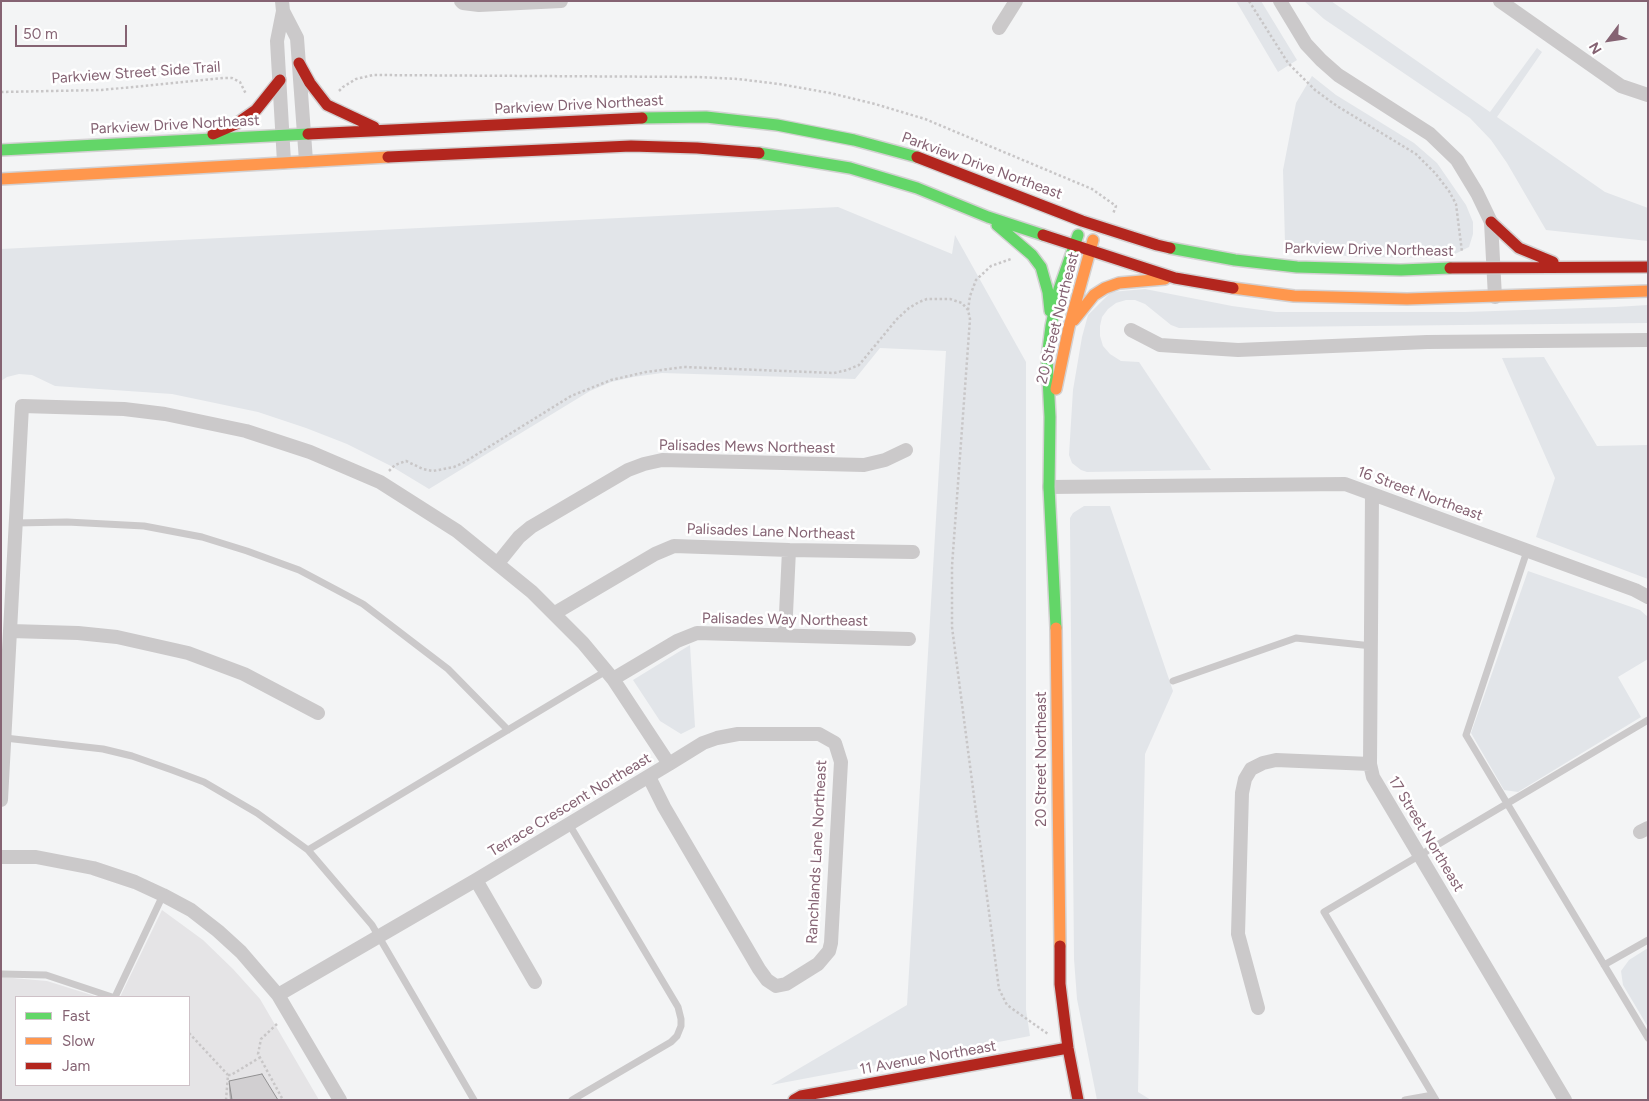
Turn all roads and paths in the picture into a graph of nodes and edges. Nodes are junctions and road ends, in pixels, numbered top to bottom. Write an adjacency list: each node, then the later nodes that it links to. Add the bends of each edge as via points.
1 (460, 1): 2 (street, via 479,5)
2 (561, 1)
3 (1016, 1): 8 (street)
4 (1250, 1): 28 (path, via 1288,63 1315,90 1416,154 1435,173 1456,204)
5 (1280, 1): 24 (street, via 1306,44 1321,60 1338,75 1430,134 1457,160)
6 (1500, 1): 12 (street, via 1622,86)
7 (282, 6): 9 (street, via 297,38); 10 (street, via 277,41)
8 (999, 28)
9 (299, 63): 14 (main road, via 328,105); 15 (street)
10 (280, 80): 13 (main road); 16 (street)
11 (1, 92): 13 (path, Parkview Street Side Trail, via 102,90 232,78 240,82)
12 (1648, 96)
13 (256, 110): 17 (main road, via 236,124)
14 (380, 130): 15 (main road, Parkview Drive Northeast); 23 (main road, Parkview Drive Northeast, via 626,118 706,117 776,125 854,140 926,160)
15 (304, 134): 16 (main road, Parkview Drive Northeast); 19 (street)
16 (283, 135): 17 (main road, Parkview Drive Northeast); 20 (street)
17 (201, 140): 18 (main road, Parkview Drive Northeast)
18 (1, 150)
19 (306, 161): 20 (main road); 22 (main road, via 631,146 697,148 768,154 850,168 917,188)
20 (284, 162): 21 (main road)
21 (1, 179)
22 (988, 217): 26 (main road); 37 (main road, via 1032,255 1041,267 1048,292)
23 (1082, 221): 25 (main road, Parkview Drive Northeast); 26 (main road, 20 Street Northeast)
24 (1491, 222): 30 (street); 31 (main road, via 1519,248)
25 (1098, 226): 27 (main road, 20 Street Northeast); 30 (main road, Parkview Drive Northeast, via 1157,245 1235,260 1297,267 1401,270)
26 (1074, 246): 27 (main road); 37 (main road, 20 Street Northeast, via 1059,289)
27 (1090, 251): 33 (main road); 38 (main road, 20 Street Northeast)
28 (1462, 253)
29 (1017, 256): 36 (path, via 982,273 974,285)
30 (1494, 266): 31 (main road, Parkview Drive Northeast); 35 (street)
31 (1569, 266): 32 (main road, Parkview Drive Northeast)
32 (1648, 267)
33 (1175, 278): 35 (main road, via 1294,296); 38 (main road, via 1120,283 1105,288 1094,295)
34 (1648, 291): 35 (main road)
35 (1495, 297)
36 (968, 310)
37 (1051, 326): 41 (main road, 20 Street Northeast, via 1047,358)
38 (1069, 327): 41 (main road, 20 Street Northeast)
39 (1131, 330): 40 (street, via 1160,345 1238,350 1427,342)
40 (1648, 340)
41 (1050, 418): 43 (main road, 20 Street Northeast)
42 (906, 450): 49 (street, Palisades Mews Northeast, via 864,465 662,460 644,464 537,522)
43 (1049, 487): 44 (street, 16 Street Northeast, via 1345,484); 85 (main road, 20 Street Northeast, via 1056,647 1060,984)
44 (1372, 494): 47 (street, 16 Street Northeast); 55 (street, 17 Street Northeast)
45 (16, 523): 49 (street, Terrace Crescent Northeast, via 22,406 124,409 246,431 341,464 380,482 423,508); 52 (street, Terrace Crescent Northeast); 60 (lane, via 144,526 202,537 299,570 363,604 448,669)
46 (789, 550): 48 (street, Palisades Lane Northeast); 51 (street, Palisades Lane Northeast, via 674,546); 53 (street)
47 (1527, 551): 50 (street, 16 Street Northeast); 66 (lane, via 1466,735)
48 (914, 552)
49 (498, 563): 51 (street, Terrace Crescent Northeast)
50 (1648, 597)
51 (555, 613): 56 (street, Terrace Crescent Northeast)
52 (11, 631): 58 (street, via 117,637 188,653 244,674); 61 (street, Terrace Crescent Northeast)
53 (786, 635): 54 (street, Palisades Way Northeast); 56 (street, Palisades Way Northeast, via 697,633)
54 (909, 639)
55 (1372, 646): 57 (lane, via 1296,638); 63 (street, 17 Street Northeast)
56 (609, 675): 60 (lane); 62 (street, Terrace Crescent Northeast)
57 (1173, 681)
58 (318, 713)
59 (1648, 720): 66 (lane)
60 (508, 730): 68 (lane)
61 (5, 738): 65 (street, Terrace Crescent Northeast); 68 (lane, via 103,749 172,770 204,782 257,813)
62 (669, 764): 64 (street, Terrace Crescent Northeast); 64 (street, Ranchlands Lane Northeast, via 703,743 738,734 819,734 836,743 841,762 830,943 829,950 818,964 786,984 776,986 767,980)
63 (1370, 764): 69 (street, 17 Street Northeast, via 1373,777); 81 (street, via 1276,760 1251,769 1245,779 1238,934)
64 (649, 777): 67 (street, Terrace Crescent Northeast)
65 (1, 800)
66 (1507, 803): 69 (lane); 75 (lane)
67 (570, 824): 71 (street, Terrace Crescent Northeast); 93 (lane, via 678,1007 681,1019 677,1036 671,1042)
68 (308, 850): 73 (lane, via 364,914)
69 (1420, 855): 88 (lane, via 1324,912); 97 (street, 17 Street Northeast)
70 (1, 856): 72 (street, via 74,864 121,877)
71 (476, 880): 73 (street, Terrace Crescent Northeast); 77 (street)
72 (163, 895): 78 (street, via 191,910 218,931 242,952); 80 (lane)
73 (378, 936): 78 (street, Terrace Crescent Northeast); 92 (lane)
74 (1648, 940): 75 (lane)
75 (1604, 965): 84 (lane)
76 (1, 974): 79 (lane, via 46,975)
77 (535, 982)
78 (278, 994): 91 (street)
79 (111, 996)
80 (114, 996)
81 (1258, 1008)
82 (277, 1024): 86 (path, via 261,1039)
83 (190, 1034): 87 (path)
84 (1648, 1038)
85 (1068, 1048): 94 (main road, 11 Avenue Northeast, via 800,1096); 95 (main road, 20 Street Northeast)
86 (259, 1058): 87 (path); 90 (path)
87 (228, 1075): 89 (path)
88 (1435, 1097): 96 (lane)
89 (226, 1100)
90 (283, 1100)
91 (340, 1100)
92 (474, 1100)
93 (572, 1100)
94 (794, 1100)
95 (1078, 1100)
96 (1405, 1100)
97 (1565, 1100)

